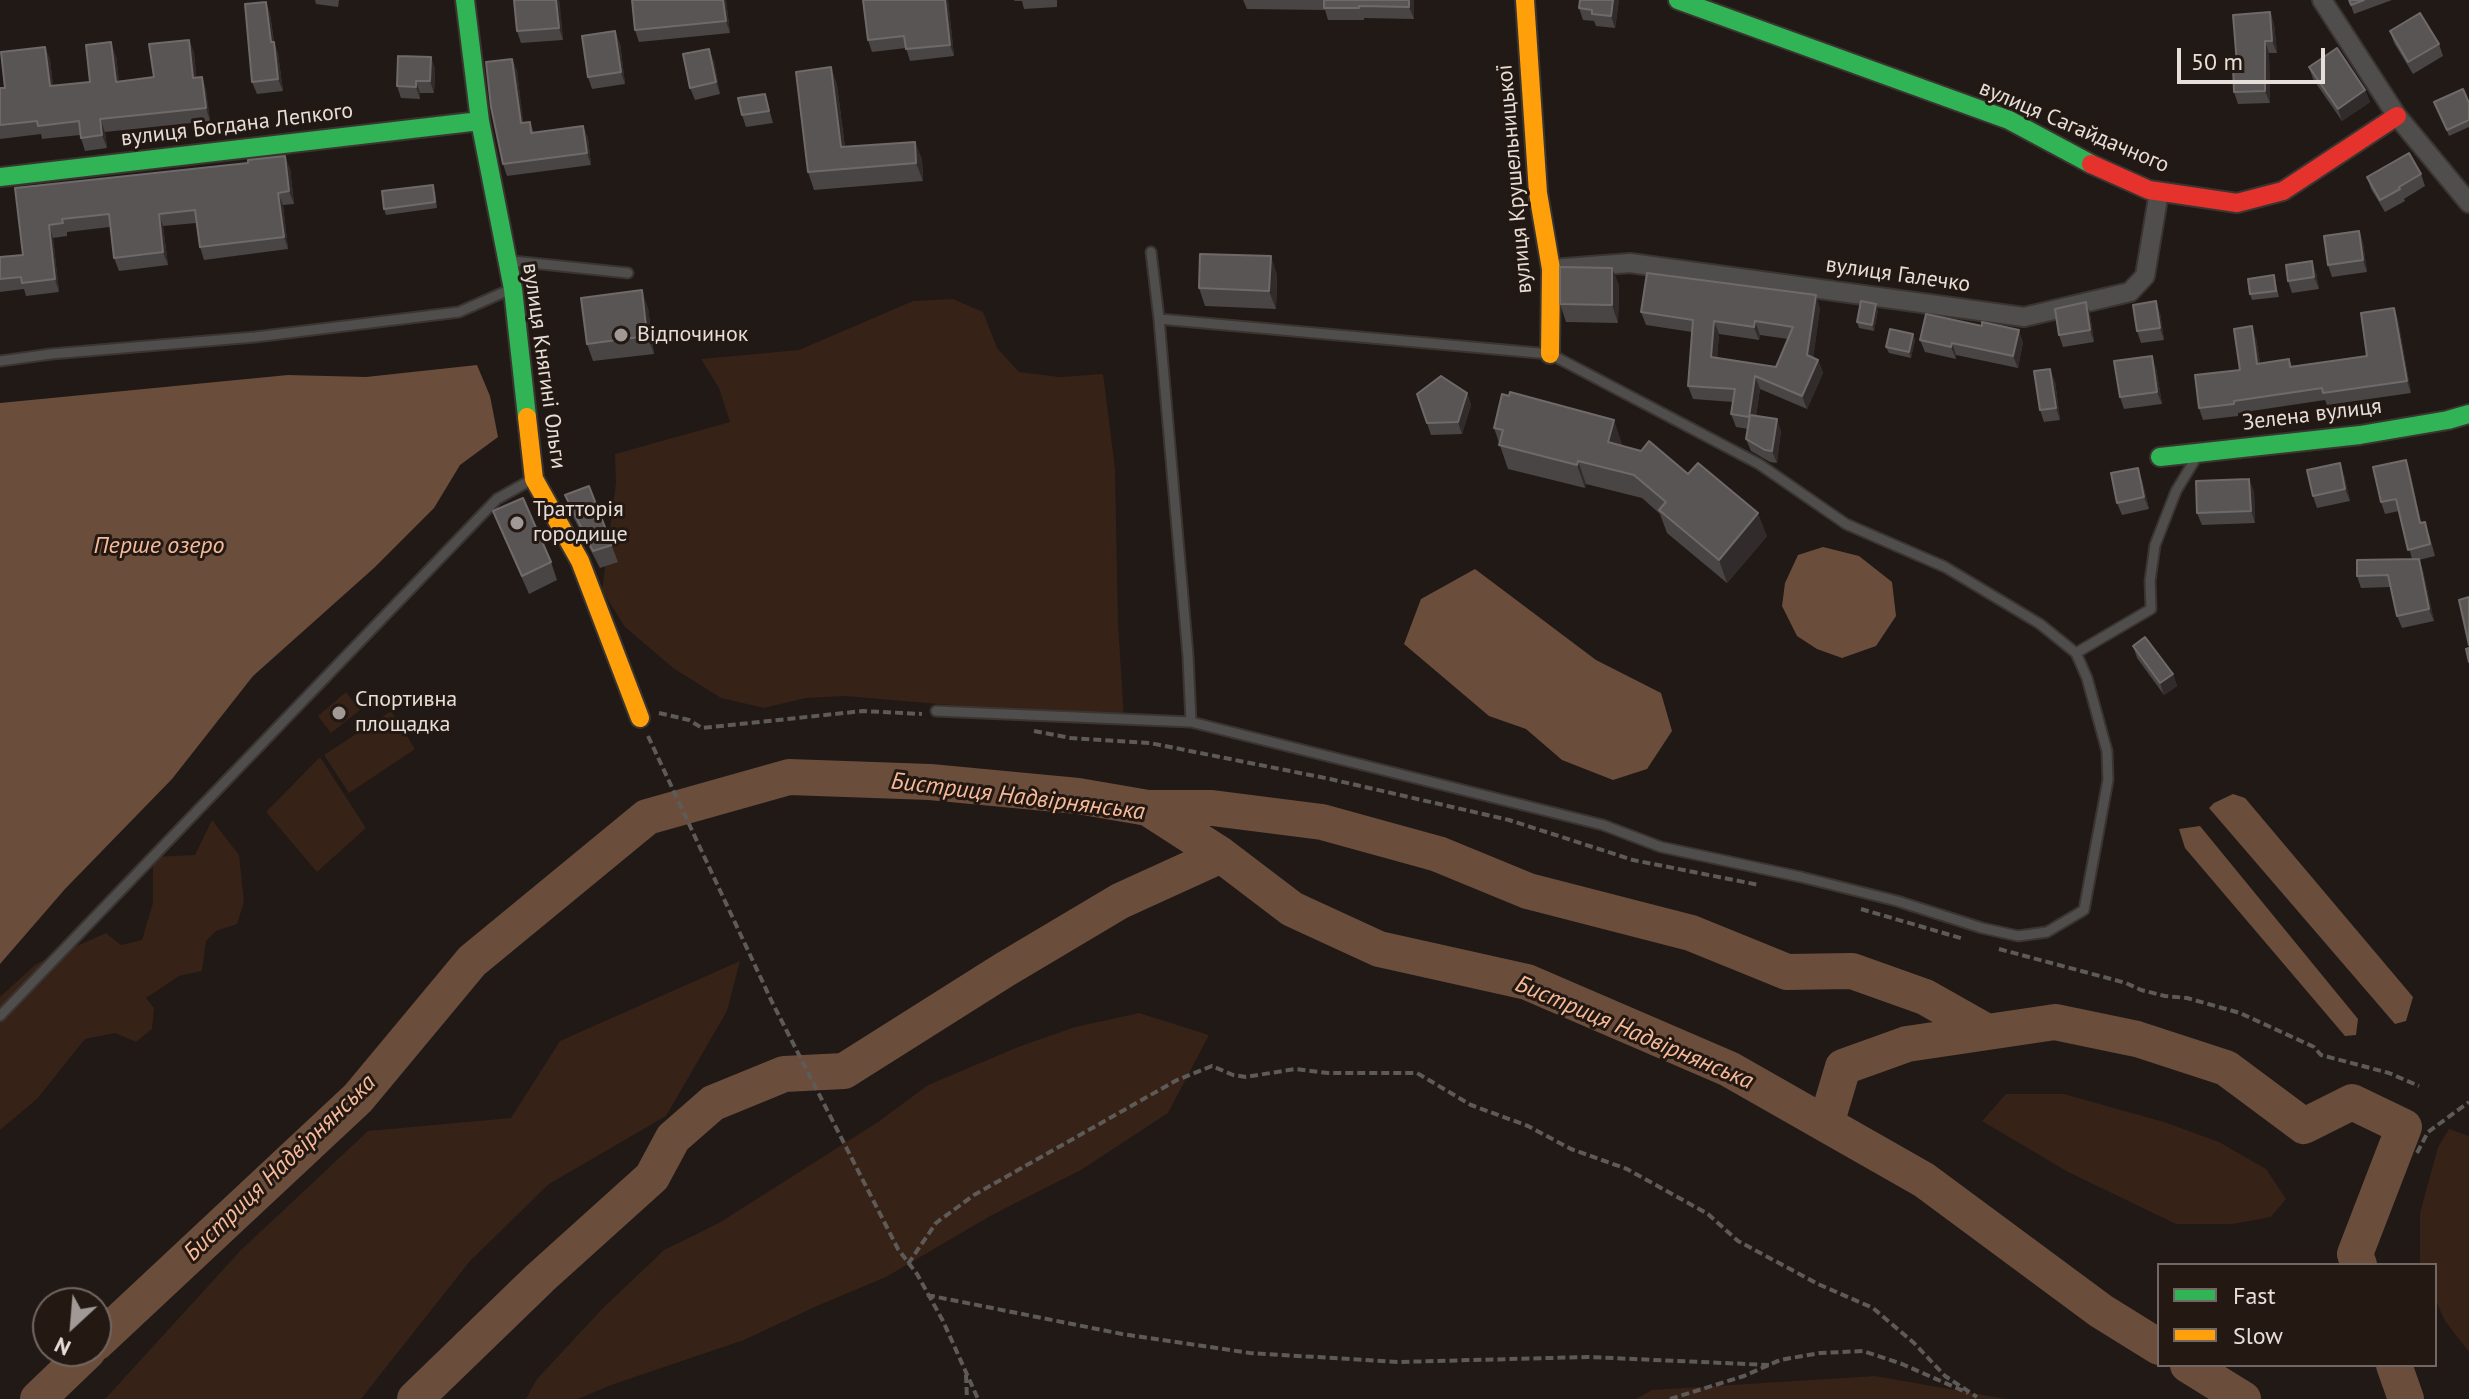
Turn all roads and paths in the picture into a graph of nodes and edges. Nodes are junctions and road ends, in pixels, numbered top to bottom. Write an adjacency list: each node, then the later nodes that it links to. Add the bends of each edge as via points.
1 (465, 0): 6 (street, вулиця Княгині Ольги)
2 (1525, 0): 12 (street, вулиця Крушельницької, via 1538,193)
3 (1678, 0): 8 (street, вулиця Сагайдачного, via 2009,120 2070,154)
4 (2322, 0): 5 (street)
5 (2397, 116): 8 (street, вулиця Сагайдачного, via 2283,191 2237,203); 9 (street)
6 (480, 121): 7 (street, вулиця Богдана Лепкого); 11 (street, вулиця Княгині Ольги)
7 (0, 177)
8 (2159, 192): 12 (street, вулиця Галечко, via 2145,276 2130,292 2024,317 1630,263)
9 (2469, 203)
10 (1151, 252): 15 (lane)
11 (506, 260): 13 (lane); 14 (street, вулиця Княгині Ольги)
12 (1551, 269): 16 (street, вулиця Крушельницької)
13 (628, 273)
14 (513, 289): 17 (lane, via 459,312); 21 (street, вулиця Княгині Ольги)
15 (1159, 319): 16 (lane); 25 (lane)
16 (1550, 354): 22 (lane, via 1759,464 1846,524 1957,574 2040,624)
17 (0, 361)
18 (2469, 414): 19 (street, Зелена вулиця, via 2360,435)
19 (2200, 451): 20 (street, Зелена вулиця); 22 (lane, via 2176,491 2155,545 2151,609)
20 (2160, 457)
21 (534, 479): 24 (street, вулиця Княгині Ольги, via 580,561); 31 (lane, via 497,499)
22 (2076, 653): 25 (lane, via 2107,751 2108,780 2084,910 2047,932 2018,936)
23 (931, 712): 24 (path, via 863,711 702,728 689,720); 25 (lane)
24 (649, 715): 35 (path, via 772,1002)
25 (1191, 722)
26 (1026, 730): 27 (path, via 1150,743 1330,779 1509,820 1633,860)
27 (1768, 887)
28 (1849, 906): 29 (path)
29 (1974, 942)
30 (1987, 945): 32 (path, via 2240,1013 2321,1055)
31 (0, 1016)
32 (2419, 1086)
33 (2469, 1102): 34 (path, via 2428,1132)
34 (2417, 1153)
35 (908, 1264): 36 (path); 39 (path, via 936,1223 974,1195 1177,1080 1212,1066 1246,1077 1295,1069 1417,1073 1471,1105 1627,1169 1708,1214 1738,1241 1873,1308 1945,1376)
36 (927, 1295): 37 (path, via 1250,1353 1398,1362 1588,1357); 38 (path)
37 (1769, 1365): 39 (path, via 1820,1353 1863,1351); 42 (path)
38 (966, 1373): 40 (path); 41 (path)
39 (1980, 1398)
40 (967, 1399)
41 (978, 1399)
42 (1670, 1399)

